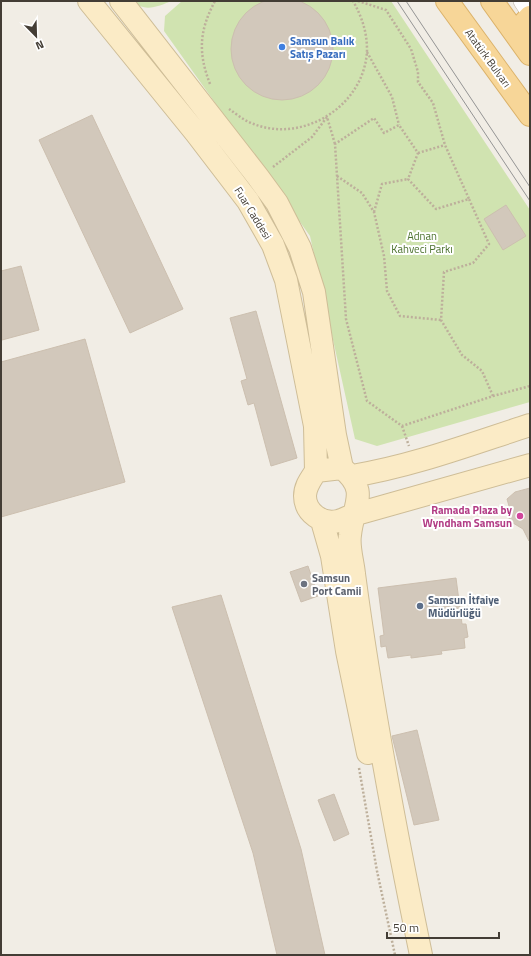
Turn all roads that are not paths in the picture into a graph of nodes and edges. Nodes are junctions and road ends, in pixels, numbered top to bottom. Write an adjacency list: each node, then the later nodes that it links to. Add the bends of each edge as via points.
1 (89, 1): 12 (street, Fuar Caddesi)
2 (121, 1): 10 (street, Fuar Caddesi)
3 (447, 1): 11 (main road, Atatürk Bulvarı)
4 (492, 1): 8 (main road)
5 (522, 1): 6 (street)
6 (530, 13)
7 (530, 17): 8 (main road)
8 (515, 33): 9 (main road)
9 (530, 54)
10 (221, 112): 12 (street); 13 (street, Fuar Caddesi, via 277,204 300,248 314,292)
11 (530, 115)
12 (192, 136): 13 (street, Fuar Caddesi, via 248,201 273,245 286,280)
13 (324, 425): 16 (street, Fuar Caddesi); 17 (street, Fuar Caddesi)
14 (530, 425): 17 (street, via 388,470)
15 (530, 465): 18 (street)
16 (316, 471): 17 (street); 19 (street, via 308,482 305,497 311,513)
17 (347, 472): 18 (street, via 358,488 359,502)
18 (353, 515): 19 (street, via 337,522); 21 (street, via 349,538 365,658)
19 (322, 521): 20 (street, via 332,556 347,651)
20 (408, 955)
21 (421, 955)

